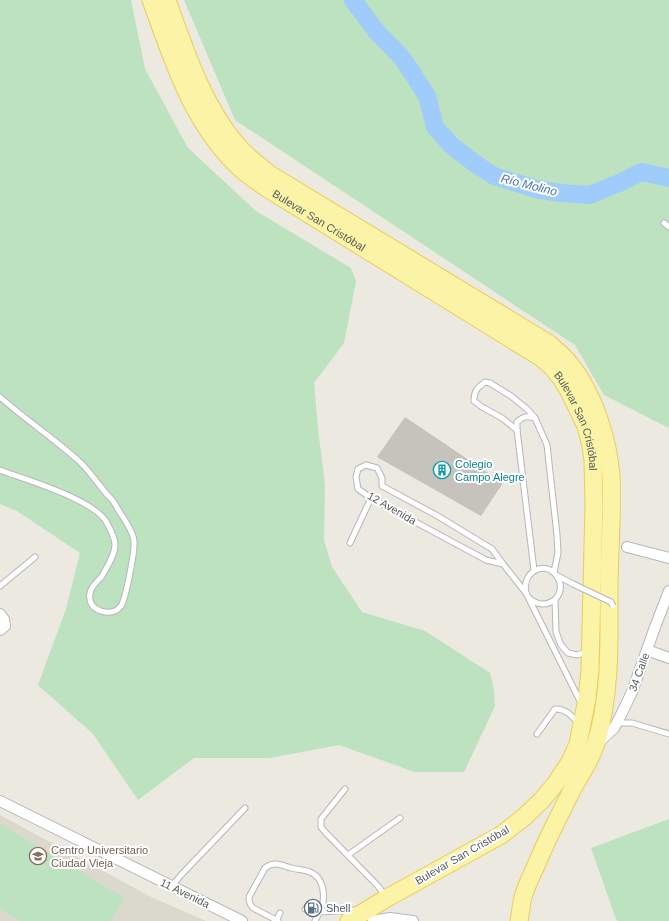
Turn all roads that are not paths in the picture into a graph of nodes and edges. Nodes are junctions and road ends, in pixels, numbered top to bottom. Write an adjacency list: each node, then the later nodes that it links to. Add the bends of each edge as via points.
1 (152, 0): 25 (main road, Bulevar San Cristóbal, via 186,92 211,135 241,170 540,357 561,378 586,426 593,460)
2 (167, 0): 32 (main road, Bulevar San Cristóbal, via 182,44 212,108 224,128 251,159 272,175 548,343 563,356 581,379 599,420 609,456 611,476 609,647)
3 (664, 223): 4 (lane)
4 (669, 227)
5 (0, 397): 8 (lane, via 81,463 113,501 129,526 134,541 133,554 125,595 117,610 97,610 90,601 91,590 114,553 113,536 107,522 96,510 82,502)
6 (535, 418): 7 (lane, via 522,418 517,422); 7 (lane, via 511,396 484,382 474,394 474,401); 16 (lane, via 546,445 555,514 558,553)
7 (517, 430): 15 (lane)
8 (0, 470)
9 (371, 498): 10 (lane); 14 (lane, 12 Avenida, via 486,560); 14 (lane, 12 Avenida, via 358,489 356,477 358,469 366,465 377,468 382,478 382,486 492,549)
10 (350, 543)
11 (627, 547): 13 (street)
12 (35, 558): 17 (lane)
13 (669, 558)
14 (503, 564): 18 (lane, 12 Avenida)
15 (534, 570): 16 (lane, via 544,568); 18 (lane, via 525,582)
16 (556, 574): 20 (lane, via 560,586); 23 (lane, bridge, via 610,602 613,606)
17 (0, 586)
18 (527, 595): 20 (lane, via 532,601 541,604); 27 (lane, 12 Avenida)
19 (668, 596): 24 (street, 34 Calle)
20 (555, 600): 25 (lane, via 556,632 560,645 568,653 577,655)
21 (0, 614): 22 (street, via 5,626)
22 (0, 630)
23 (615, 632)
24 (647, 650): 26 (street); 28 (street, 34 Calle, via 632,692 619,719)
25 (590, 652): 27 (main road, Bulevar San Cristóbal)
26 (669, 658)
27 (584, 709): 29 (main road, Bulevar San Cristóbal)
28 (612, 723): 31 (lane, via 632,723); 32 (street, 34 Calle, via 614,728)
29 (581, 727): 30 (lane, via 572,716 560,708 555,709); 39 (main road, Bulevar San Cristóbal, via 578,744 570,762 556,783 523,818 501,835)
30 (537, 734)
31 (669, 734)
32 (601, 740): 48 (main road, Bulevar San Cristóbal, via 547,839 524,894)
33 (346, 789): 37 (lane, via 321,819 321,827)
34 (0, 801): 38 (street, 11 Avenida)
35 (245, 808): 38 (lane)
36 (400, 818): 37 (lane)
37 (348, 855): 39 (lane)
38 (172, 886): 44 (street, 11 Avenida)
39 (387, 898): 43 (main road, Bulevar San Cristóbal)
40 (305, 909): 41 (lane)
41 (319, 912): 43 (lane, via 356,910); 45 (lane, via 323,889 317,877 306,871 274,864 265,868 249,901 253,908); 46 (lane)
42 (280, 913): 45 (lane)
43 (362, 918): 47 (street)
44 (242, 921)
45 (277, 921)
46 (315, 921)
47 (413, 921)
48 (519, 921)

